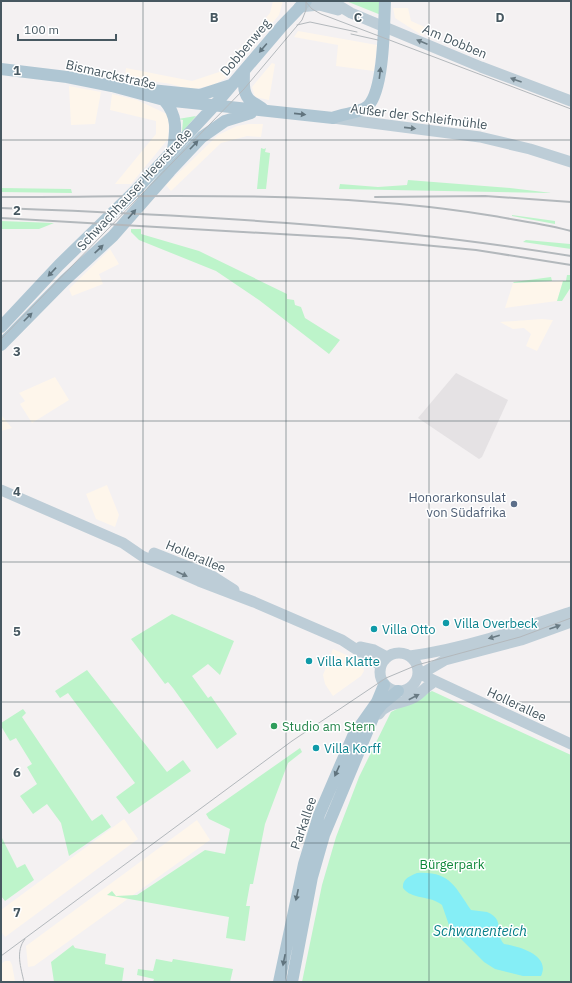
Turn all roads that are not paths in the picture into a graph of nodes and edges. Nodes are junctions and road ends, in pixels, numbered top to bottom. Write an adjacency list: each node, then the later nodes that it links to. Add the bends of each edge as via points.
1 (331, 1): 4 (main road, Am Dobben)
2 (385, 1): 5 (main road)
3 (299, 3): 4 (main road, Dobbenweg); 7 (main road, Dobbenweg, one-way to 7)
4 (351, 13): 5 (main road, Am Dobben)
5 (384, 26): 11 (main road, Am Dobben, one-way to 5); 14 (main road, one-way to 5, via 360,111 372,100 380,74)
6 (1, 69): 9 (main road, Bismarckstraße, via 67,77)
7 (244, 71): 8 (main road, Dobbenweg); 13 (main road, via 245,93)
8 (232, 85): 9 (main road, via 210,93 192,95); 12 (main road, Dobbenweg)
9 (112, 86): 10 (main road, Bismarckstraße)
10 (164, 100): 12 (main road, Bismarckstraße); 16 (main road, via 175,118)
11 (571, 101)
12 (214, 106): 13 (main road, Außer der Schleifmühle); 16 (main road, Schwachhauser Heerstraße)
13 (263, 111): 14 (main road, Außer der Schleifmühle, one-way to 14); 15 (main road, Außer der Schleifmühle)
14 (334, 118): 17 (main road, Außer der Schleifmühle, one-way to 17, via 480,137)
15 (221, 123): 19 (main road, Schwachhauser Heerstraße, one-way to 15, via 113,236 200,139)
16 (173, 150): 18 (main road, Schwachhauser Heerstraße, one-way to 18, via 137,190 59,265)
17 (571, 162)
18 (1, 327)
19 (1, 345)
20 (1, 490): 24 (main road, Hollerallee, via 123,543 208,574 254,602)
21 (571, 612): 23 (main road, one-way to 23, via 477,642)
22 (571, 622): 25 (main road, one-way to 22, via 445,660 521,640)
23 (410, 656): 24 (main road, via 400,652); 25 (main road)
24 (384, 661): 28 (main road, via 379,674)
25 (418, 672): 26 (main road); 29 (main road, Hollerallee)
26 (414, 684): 27 (main road, Hollerallee); 30 (main road, via 408,689)
27 (431, 684): 29 (main road, Hollerallee); 31 (main road, one-way to 27, via 384,708 413,698)
28 (384, 685): 30 (main road); 33 (main road, Parkallee, one-way to 33, via 377,702 353,736 319,815 304,864)
29 (451, 689): 32 (main road, Hollerallee)
30 (398, 691): 31 (main road, Parkallee, via 382,704)
31 (373, 720): 34 (main road, Parkallee, via 324,836 312,877)
32 (571, 744)
33 (279, 982)
34 (292, 982)

